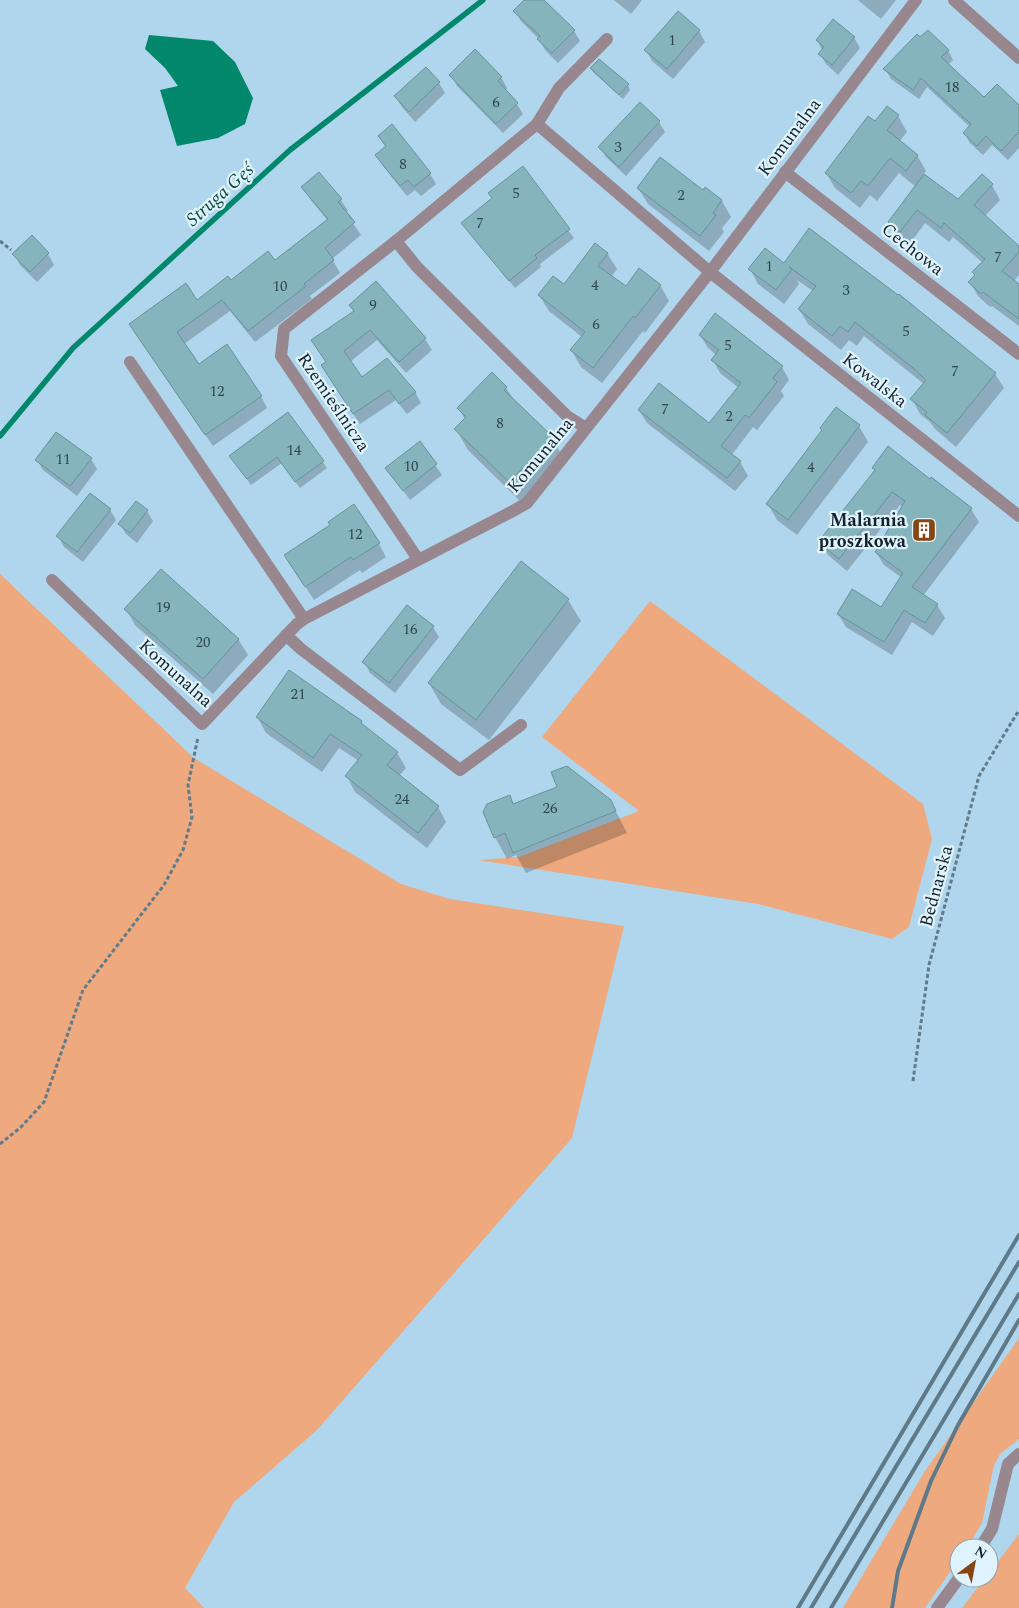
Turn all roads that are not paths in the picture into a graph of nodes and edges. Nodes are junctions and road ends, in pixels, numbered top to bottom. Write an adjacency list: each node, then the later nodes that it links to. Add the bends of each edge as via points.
1 (916, 0): 6 (street, Komunalna)
2 (954, 0): 4 (street)
3 (608, 39): 5 (street, Rzemieślnicza, via 559,88)
4 (1019, 58)
5 (537, 124): 7 (street, Rzemieślnicza); 8 (street)
6 (785, 172): 8 (street, Komunalna); 9 (street, Cechowa)
7 (396, 242): 11 (street, via 417,267 567,416); 13 (street, Rzemieślnicza, via 284,329 281,356)
8 (710, 272): 11 (street, Komunalna); 12 (street, Kowalska)
9 (1019, 354)
10 (130, 362): 15 (street)
11 (586, 428): 13 (street, Komunalna, via 527,503)
12 (1019, 516)
13 (418, 559): 15 (street, Komunalna)
14 (52, 580): 16 (street, Komunalna, via 202,724)
15 (304, 619): 16 (street, Komunalna)
16 (286, 635): 17 (street, via 460,770)
17 (521, 725)
18 (1019, 1454): 19 (street, via 1008,1464 992,1528)
19 (986, 1538)
20 (952, 1588): 21 (street)
21 (937, 1608)

